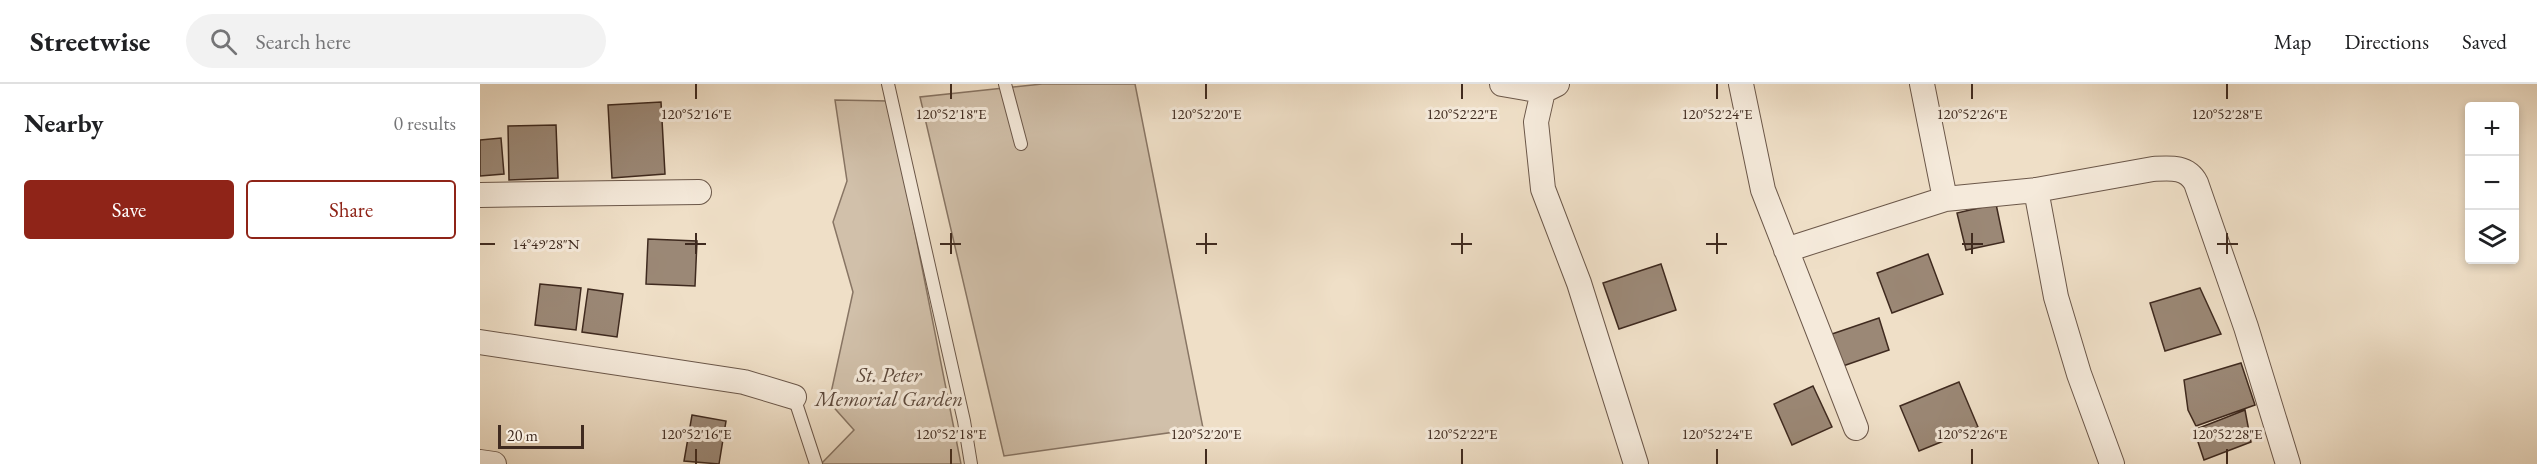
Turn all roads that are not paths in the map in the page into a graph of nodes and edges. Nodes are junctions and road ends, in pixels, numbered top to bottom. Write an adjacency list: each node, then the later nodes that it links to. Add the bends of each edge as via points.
1 (888, 84): 19 (lane)
2 (1005, 84): 7 (lane)
3 (1502, 84): 6 (street)
4 (1741, 84): 12 (street, via 1763,190)
5 (1922, 84): 11 (street)
6 (1550, 87): 20 (street, via 1536,122 1543,189 1579,283)
7 (1021, 144)
8 (2036, 190): 11 (street); 21 (street, via 2056,297); 22 (street, via 2153,169 2172,168 2193,177 2246,327)
9 (699, 192): 10 (street)
10 (480, 195)
11 (1946, 200): 12 (street)
12 (1786, 250): 15 (street)
13 (480, 342): 14 (street, via 744,382)
14 (794, 397): 18 (lane)
15 (1856, 428)
16 (480, 462): 17 (street)
17 (494, 464)
18 (816, 464)
19 (971, 464)
20 (1636, 464)
21 (2112, 464)
22 (2288, 464)

